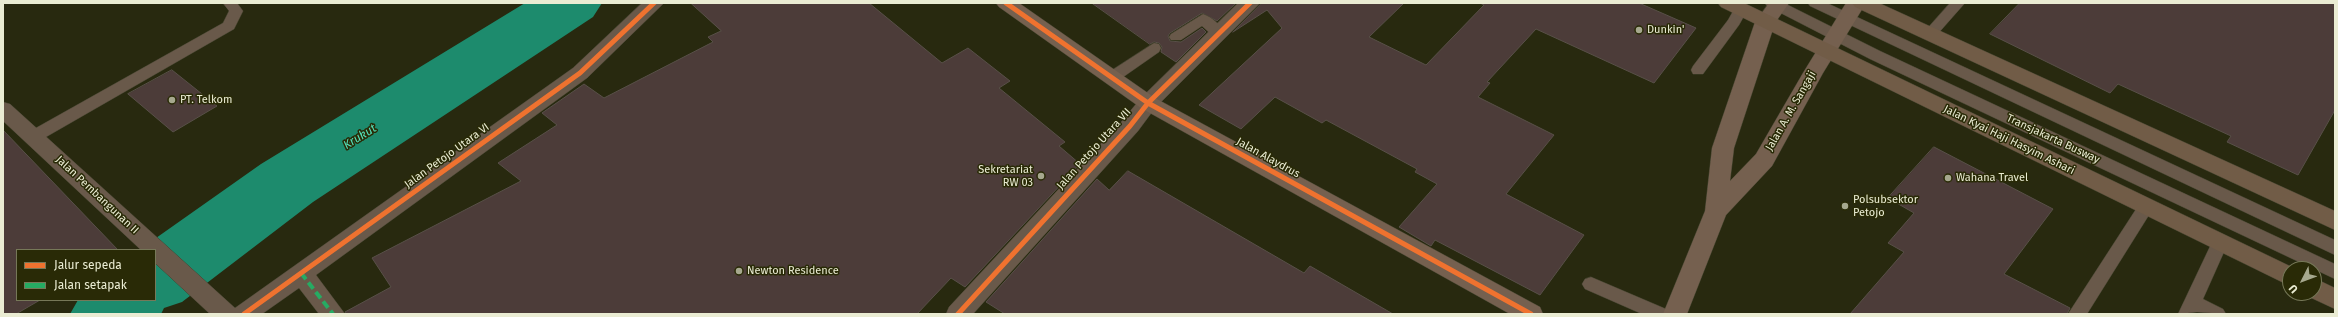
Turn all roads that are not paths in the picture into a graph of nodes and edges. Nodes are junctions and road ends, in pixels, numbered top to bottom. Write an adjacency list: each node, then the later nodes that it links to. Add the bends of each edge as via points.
1 (230, 3): 21 (lane, via 236,11 229,26)
2 (654, 3): 30 (street, Jalan Petojo Utara VI, via 580,73)
3 (1006, 3): 18 (street, Jalan Alaydrus)
4 (1250, 3): 12 (street, Jalan Petojo Utara VII)
5 (1816, 3): 10 (lane, Transjakarta Busway)
6 (1862, 3): 13 (main road)
7 (1958, 3): 13 (lane)
8 (1776, 4): 11 (street, Jalan A. M. Sangaji); 15 (lane, Transjakarta Busway)
9 (1734, 6): 11 (main road, Jalan Kyai Haji Hasyim Ashari); 17 (lane, via 1734,22)
10 (1851, 10): 15 (street, Jalan A. M. Sangaji); 26 (lane, Transjakarta Busway)
11 (1765, 22): 15 (main road, Jalan Kyai Haji Hasyim Ashari); 23 (street, Jalan A. M. Sangaji, via 1723,148)
12 (1219, 34): 14 (lane, via 1203,19); 19 (street, Jalan Petojo Utara VII)
13 (1930, 34): 24 (main road)
14 (1176, 37)
15 (1831, 43): 22 (main road, Jalan Kyai Haji Hasyim Ashari); 23 (street, Jalan A. M. Sangaji, via 1764,160); 29 (lane, Transjakarta Busway)
16 (1154, 48): 18 (lane)
17 (1698, 70)
18 (1111, 78): 19 (street, Jalan Alaydrus)
19 (1148, 103): 39 (street, Jalan Petojo Utara VII, via 1130,126); 40 (street, Jalan Alaydrus)
20 (3, 109): 21 (street, Jalan Pembangunan II)
21 (33, 137): 27 (street, Jalan Pembangunan II)
22 (2146, 207): 25 (main road, Jalan Kyai Haji Hasyim Ashari); 43 (lane)
23 (1716, 211): 42 (street, Jalan A. M. Sangaji)
24 (2335, 221)
25 (2220, 243): 31 (main road, Jalan Kyai Haji Hasyim Ashari); 36 (lane)
26 (2335, 248)
27 (155, 249)
28 (156, 250): 35 (street, Jalan Pembangunan II)
29 (2335, 272)
30 (301, 273): 37 (street, Jalan Petojo Utara VI); 38 (street)
31 (2282, 273)
32 (1591, 284): 41 (lane)
33 (2322, 292): 34 (main road)
34 (2335, 298)
35 (218, 307)
36 (2190, 308): 44 (lane)
37 (244, 314)
38 (333, 314)
39 (958, 314)
40 (1531, 314)
41 (1660, 314)
42 (1675, 314)
43 (2077, 314)
44 (2217, 314)

